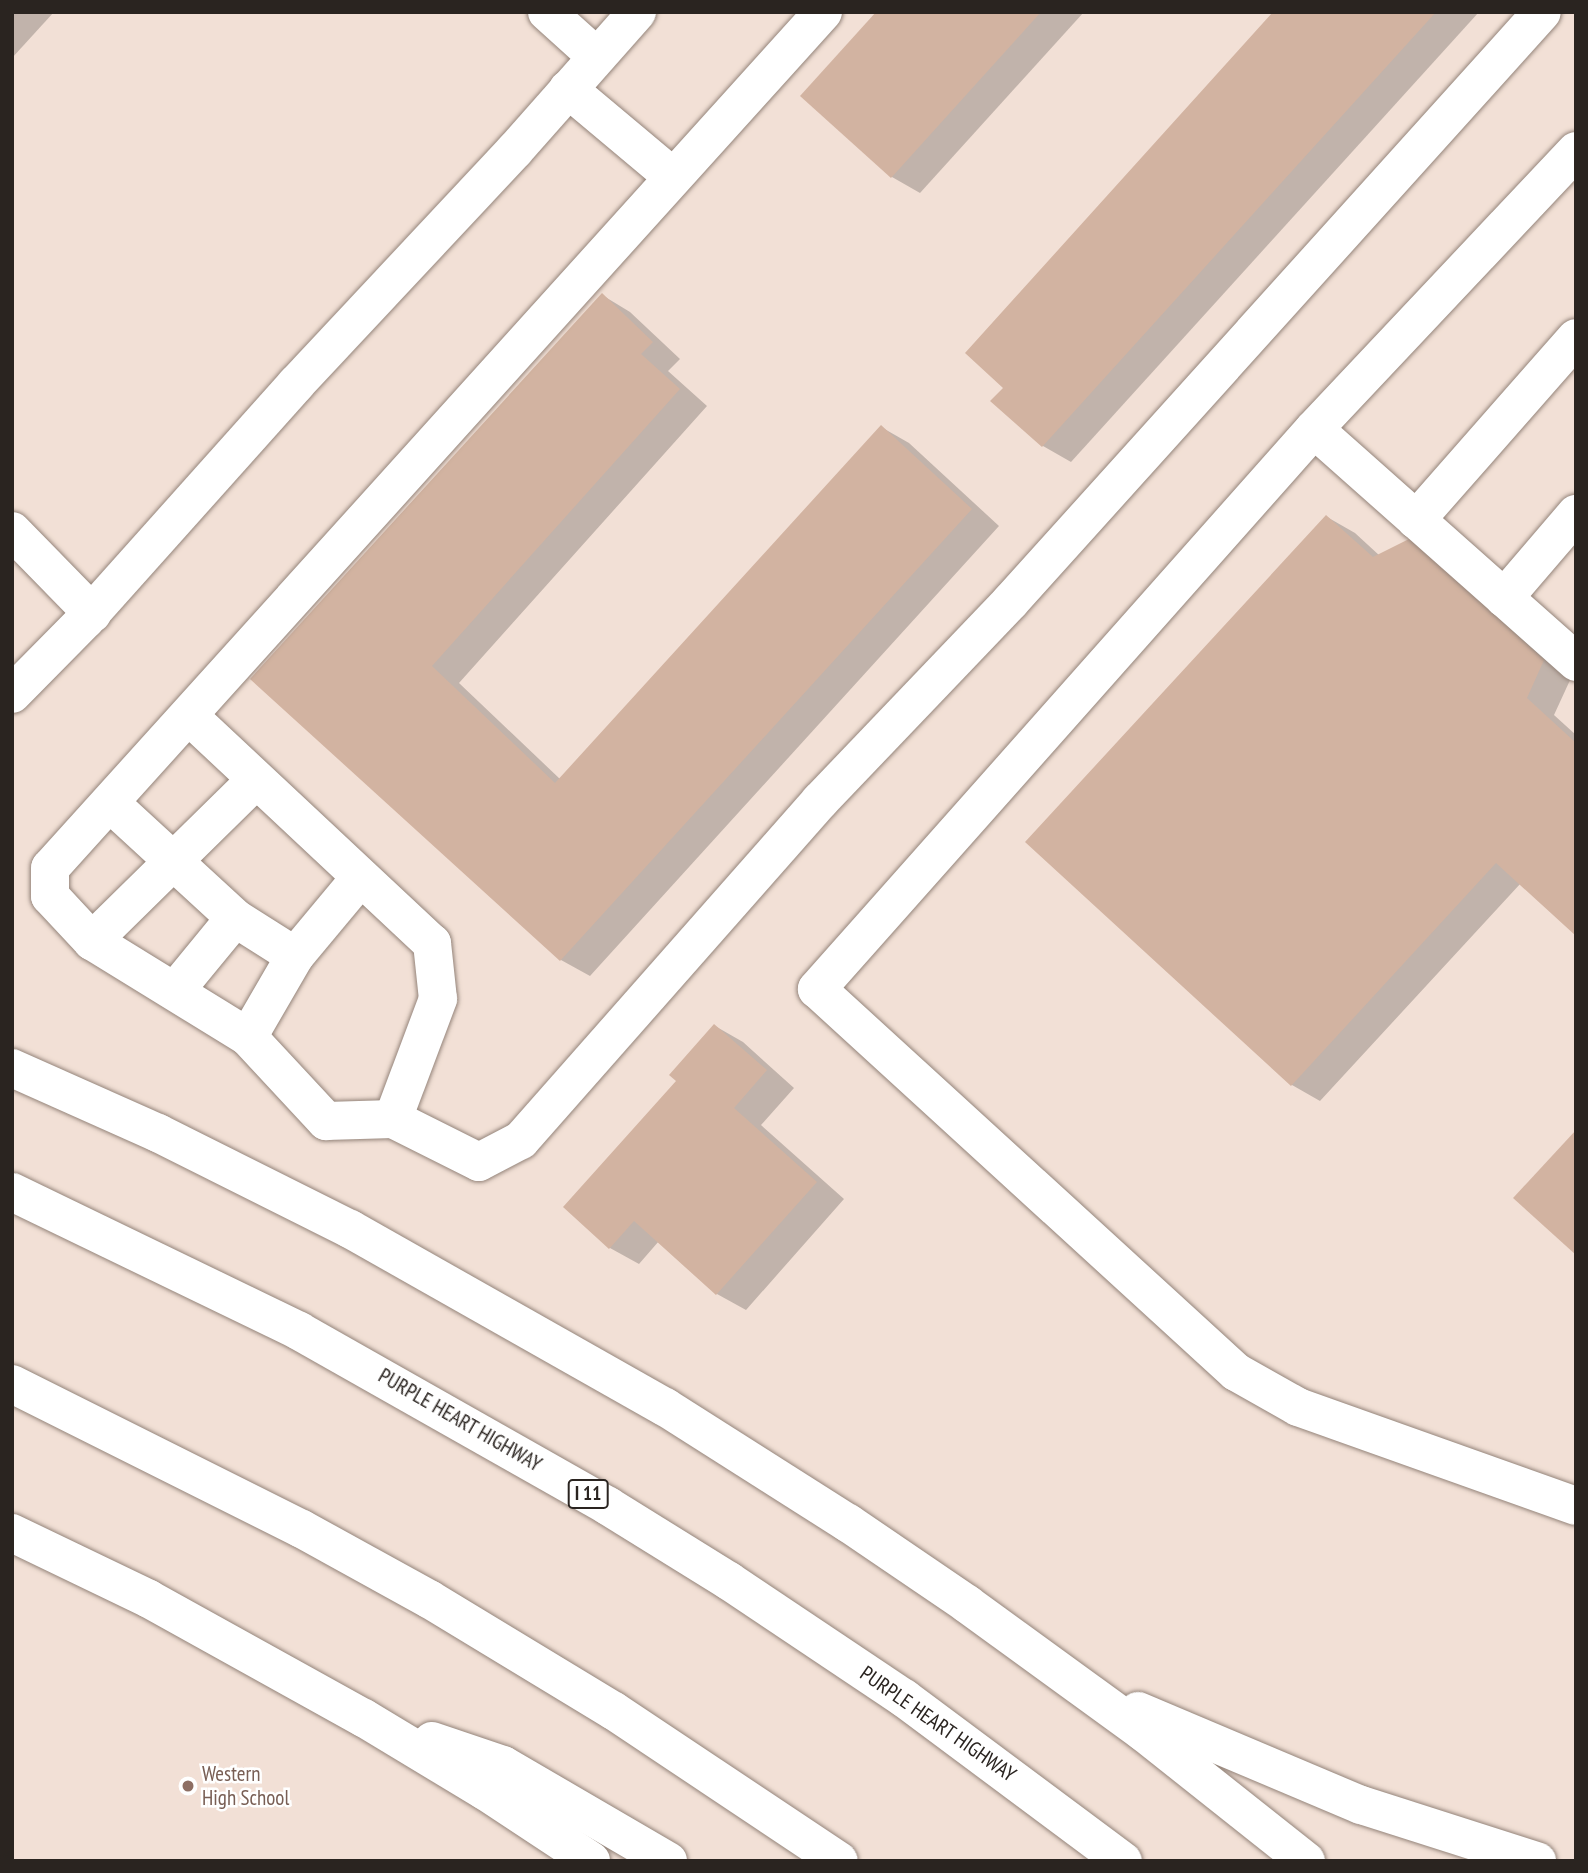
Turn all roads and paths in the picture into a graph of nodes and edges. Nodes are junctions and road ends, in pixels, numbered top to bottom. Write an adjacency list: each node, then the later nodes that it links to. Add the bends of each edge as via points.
1 (547, 12): 5 (main road)
2 (636, 12): 5 (main road)
3 (823, 12): 8 (main road)
4 (1542, 12): 29 (main road, via 1010,602 820,801 521,1140 479,1162)
5 (597, 57): 6 (main road)
6 (568, 89): 8 (main road); 15 (main road, via 296,383)
7 (1576, 151): 10 (main road)
8 (673, 177): 18 (main road)
9 (1576, 338): 12 (main road)
10 (1314, 429): 12 (main road); 32 (main road, via 817,989 1236,1372 1298,1406)
11 (1576, 514): 14 (main road)
12 (1416, 520): 14 (main road)
13 (12, 531): 15 (main road)
14 (1504, 597): 16 (main road)
15 (92, 613): 17 (main road)
16 (1576, 663)
17 (12, 694)
18 (189, 716): 19 (main road); 20 (main road)
19 (256, 780): 21 (main road); 22 (main road)
20 (110, 803): 21 (main road); 24 (main road, via 50,868 50,896)
21 (173, 862): 23 (main road); 24 (main road)
22 (360, 878): 25 (main road); 29 (main road, via 432,943 438,999)
23 (235, 918): 25 (main road); 26 (main road)
24 (92, 941): 26 (main road)
25 (295, 956): 27 (main road)
26 (175, 992): 27 (main road)
27 (248, 1037): 29 (main road, via 326,1121)
28 (12, 1068): 34 (main road, via 288,1198 541,1334 849,1523)
29 (393, 1119)
30 (12, 1192): 39 (main road, PURPLE HEART HIGHWAY / I 11, via 299,1331 608,1506 904,1698)
31 (12, 1384): 38 (main road, via 281,1518 439,1605 654,1737)
32 (1576, 1506)
33 (12, 1533): 35 (main road, via 149,1599)
34 (1084, 1689): 40 (main road); 41 (main road, via 1361,1805)
35 (364, 1718): 36 (main road); 37 (main road, via 503,1765)
36 (591, 1861)
37 (668, 1861)
38 (839, 1861)
39 (1123, 1861)
40 (1306, 1861)
41 (1537, 1861)

